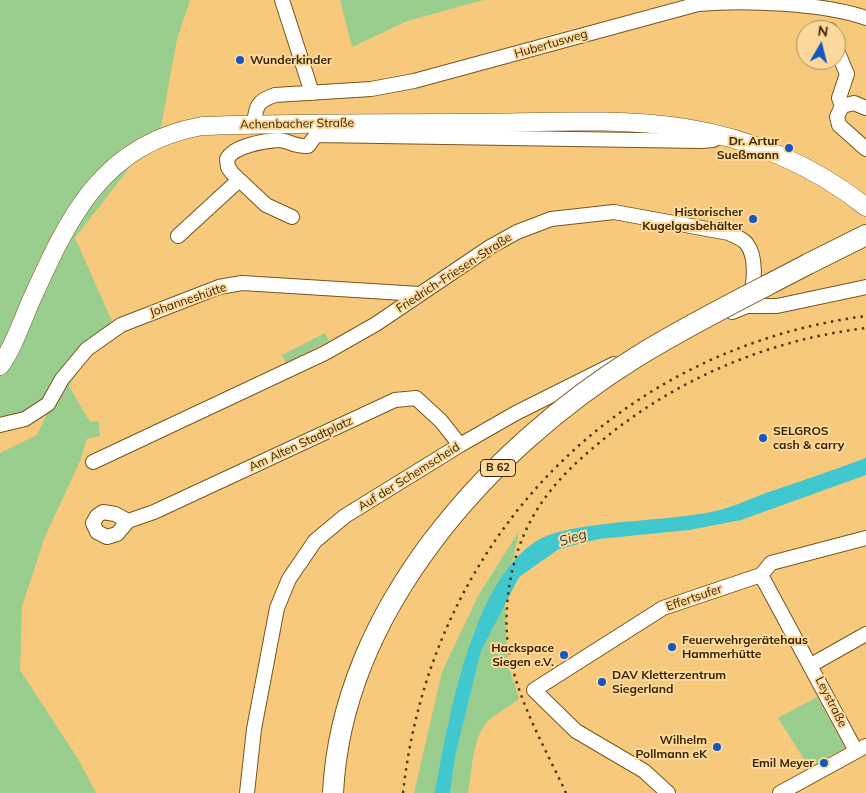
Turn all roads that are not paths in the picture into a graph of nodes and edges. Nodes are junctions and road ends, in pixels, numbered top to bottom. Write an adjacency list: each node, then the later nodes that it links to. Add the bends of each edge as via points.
1 (282, 0): 4 (street)
2 (866, 18): 4 (street, Hubertusweg, via 818,8 725,2 698,4 414,80)
3 (845, 70): 5 (street, via 847,74 839,98)
4 (312, 93): 7 (street, Hubertusweg, via 275,95 262,100 256,110)
5 (842, 106): 6 (street, via 854,103); 9 (street, via 837,117 838,125)
6 (866, 108)
7 (254, 124): 8 (main road, Achenbacher Straße); 20 (main road, Achenbacher Straße, via 178,130 139,148 110,171 67,225)
8 (316, 130): 10 (street, via 308,146 297,147 279,140 234,150 227,159 228,167); 11 (main road, Achenbacher Straße, via 616,124 682,128 745,142 804,167 839,185)
9 (866, 150)
10 (239, 180): 12 (street, via 266,205); 14 (street)
11 (866, 207)
12 (292, 217)
13 (866, 235): 16 (highway, B 62)
14 (178, 236)
15 (866, 250): 16 (highway, B 62)
16 (811, 271): 31 (highway, B 62, bridge, via 671,337 605,378 543,426 473,495 418,562 376,632 347,708); 32 (highway, B 62, via 612,389 551,436 489,497 428,569 388,638 360,712)
17 (866, 287): 19 (street, via 777,306)
18 (420, 294): 19 (street, Friedrich-Friesen-Straße, via 517,232 551,219 614,212 729,233 744,241 752,251 754,288); 21 (street, Johanneshütte, via 242,283 219,286 121,325 87,348 48,404 25,419); 23 (street, Friedrich-Friesen-Straße, via 325,353)
19 (747, 306): 22 (street, Auf der Schemscheid, via 590,375)
20 (0, 366)
21 (0, 426)
22 (460, 445): 24 (street, Am Alten Stadtplatz, via 441,421 416,398 395,400 154,512); 30 (street, Auf der Schemscheid, via 345,516 315,541 289,579 277,608 254,729)
23 (93, 462)
24 (128, 521)
25 (866, 538): 26 (street, Effertsufer, via 771,563)
26 (761, 575): 28 (street, Leystraße); 33 (street, Effertsufer, via 663,608 534,690 576,731 644,771)
27 (866, 634): 28 (street)
28 (812, 665): 29 (street, Leystraße)
29 (861, 749): 34 (street)
30 (247, 793)
31 (333, 793)
32 (346, 793)
33 (668, 793)
34 (780, 793)

